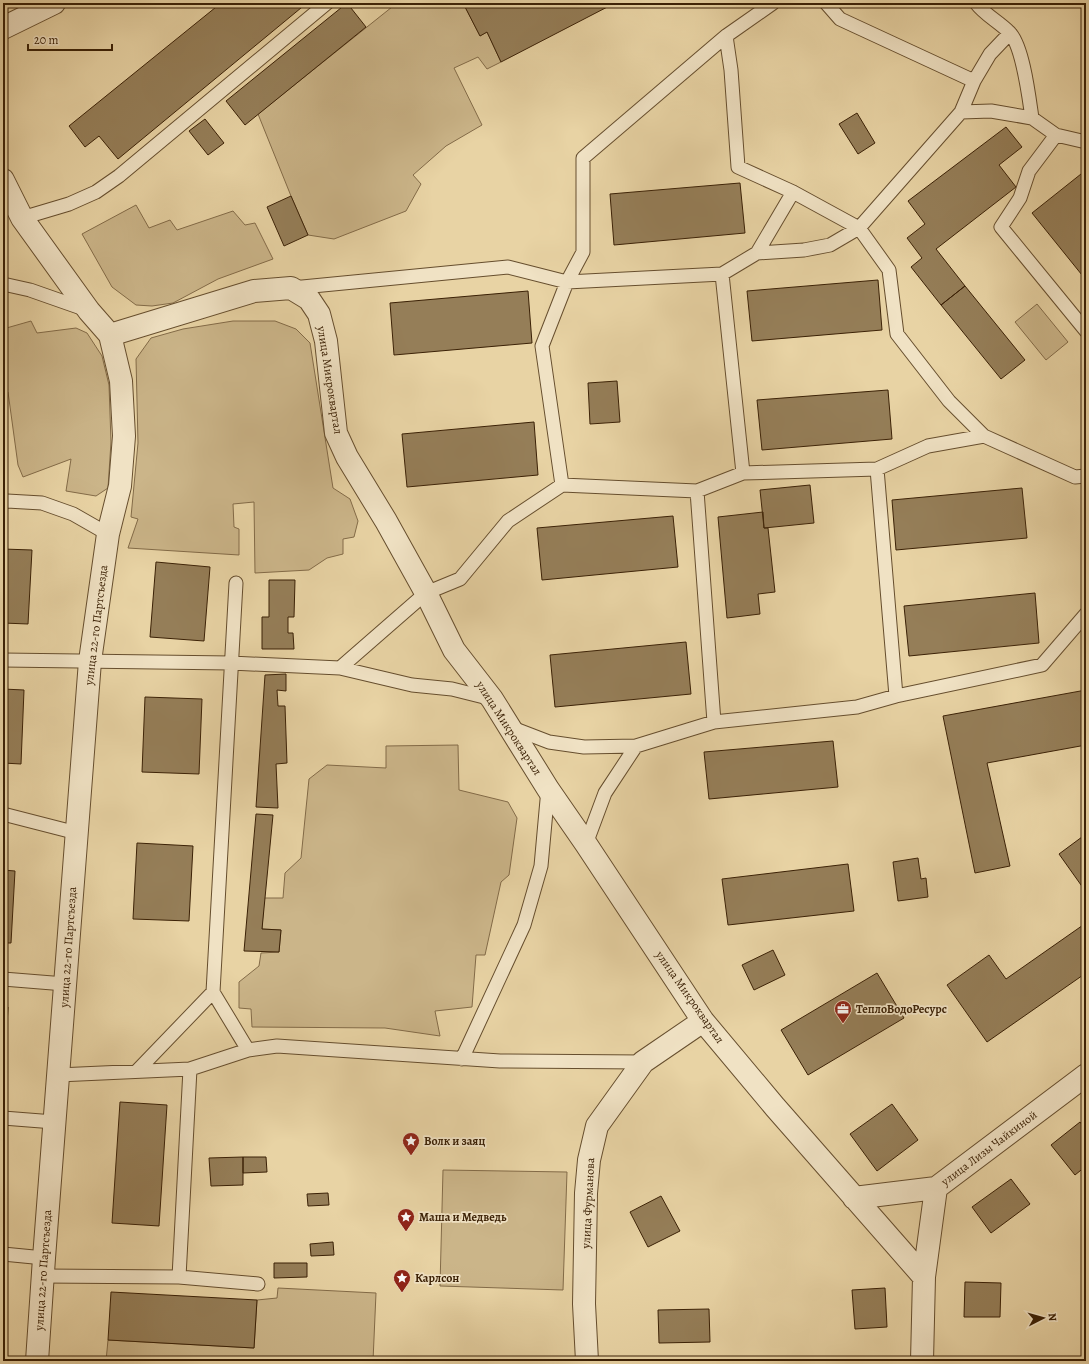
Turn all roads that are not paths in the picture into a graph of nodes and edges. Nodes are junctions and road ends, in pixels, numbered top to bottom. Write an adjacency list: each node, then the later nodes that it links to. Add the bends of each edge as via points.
1 (54, 3): 6 (street)
2 (327, 3): 16 (lane, via 119,176 96,192 69,204)
3 (773, 3): 8 (lane)
4 (826, 3): 9 (lane, via 840,19)
5 (976, 3): 7 (lane)
6 (3, 28)
7 (1010, 33): 9 (lane, via 990,54); 11 (lane, via 1021,56)
8 (726, 36): 15 (lane, via 738,167); 20 (lane, via 583,158 583,252)
9 (974, 81): 10 (lane)
10 (961, 112): 11 (lane, via 991,111); 17 (lane)
11 (1032, 118): 12 (lane)
12 (1056, 135): 13 (lane); 24 (lane, via 1030,171 1020,198 1001,227)
13 (1086, 142)
14 (3, 180): 16 (street)
15 (793, 192): 17 (lane); 18 (lane)
16 (22, 218): 23 (street)
17 (858, 228): 18 (lane, via 830,245 804,250); 26 (lane, via 889,270 897,334 949,401)
18 (757, 253): 19 (lane)
19 (722, 274): 20 (lane); 28 (lane)
20 (567, 282): 22 (lane, via 508,267); 30 (lane, via 542,346)
21 (3, 284): 23 (lane, via 30,290)
22 (291, 288): 25 (street, via 254,291); 35 (street, улица Микроквартал, via 309,299 319,314 326,341 336,433 347,458)
23 (89, 311): 25 (street)
24 (1086, 331)
25 (110, 335): 33 (street, улица 22-го Партсъезда, via 121,380 124,436 120,486)
26 (984, 436): 27 (lane, via 928,446); 29 (lane, via 1075,477)
27 (877, 469): 28 (lane); 41 (lane)
28 (744, 473): 31 (lane)
29 (1086, 476)
30 (562, 485): 31 (lane); 35 (lane, via 508,521 460,579)
31 (697, 491): 43 (lane)
32 (3, 502): 33 (lane, via 42,502 73,514)
33 (108, 534): 38 (street, улица 22-го Партсъезда)
34 (236, 583): 39 (lane)
35 (426, 593): 40 (lane); 42 (street, улица Микроквартал, via 454,650)
36 (1086, 614): 41 (lane, via 1042,665)
37 (3, 660): 38 (lane)
38 (90, 660): 39 (lane); 48 (street, улица 22-го Партсъезда)
39 (231, 663): 40 (lane); 52 (lane)
40 (340, 668): 42 (lane, via 412,685 452,689)
41 (896, 696): 43 (lane, via 858,707)
42 (492, 699): 44 (street, улица Микроквартал)
43 (714, 722): 45 (lane)
44 (508, 726): 45 (lane, via 549,742 584,747); 46 (street, улица Микроквартал)
45 (636, 746): 49 (lane, via 605,793)
46 (548, 789): 49 (street, улица Микроквартал); 55 (lane, via 541,866 524,925)
47 (3, 814): 48 (lane)
48 (77, 834): 51 (street, улица 22-го Партсъезда)
49 (586, 844): 53 (street, улица Микроквартал)
50 (3, 979): 51 (lane)
51 (65, 984): 59 (street, улица 22-го Партсъезда)
52 (213, 992): 54 (lane); 58 (lane)
53 (703, 1020): 56 (street, улица Фурманова); 64 (street, улица Микроквартал, via 774,1107)
54 (248, 1050): 55 (lane, via 277,1046); 57 (lane)
55 (462, 1059): 56 (lane)
56 (643, 1062): 71 (street, улица Фурманова, via 597,1126 589,1160 584,1304)
57 (190, 1070): 58 (lane); 67 (lane)
58 (137, 1071): 59 (lane)
59 (58, 1074): 62 (street, улица 22-го Партсъезда)
60 (1086, 1075): 63 (street, улица Лизы Чайкиной)
61 (3, 1118): 62 (lane)
62 (54, 1122): 66 (street, улица 22-го Партсъезда)
63 (936, 1188): 64 (street); 68 (street, улица Лизы Чайкиной)
64 (854, 1198): 68 (street, улица Микроквартал)
65 (3, 1254): 66 (lane)
66 (43, 1267): 67 (lane); 70 (street, улица 22-го Партсъезда)
67 (179, 1277): 69 (lane)
68 (924, 1277): 72 (street, улица Лизы Чайкиной)
69 (258, 1284)
70 (37, 1361)
71 (588, 1361)
72 (922, 1361)

